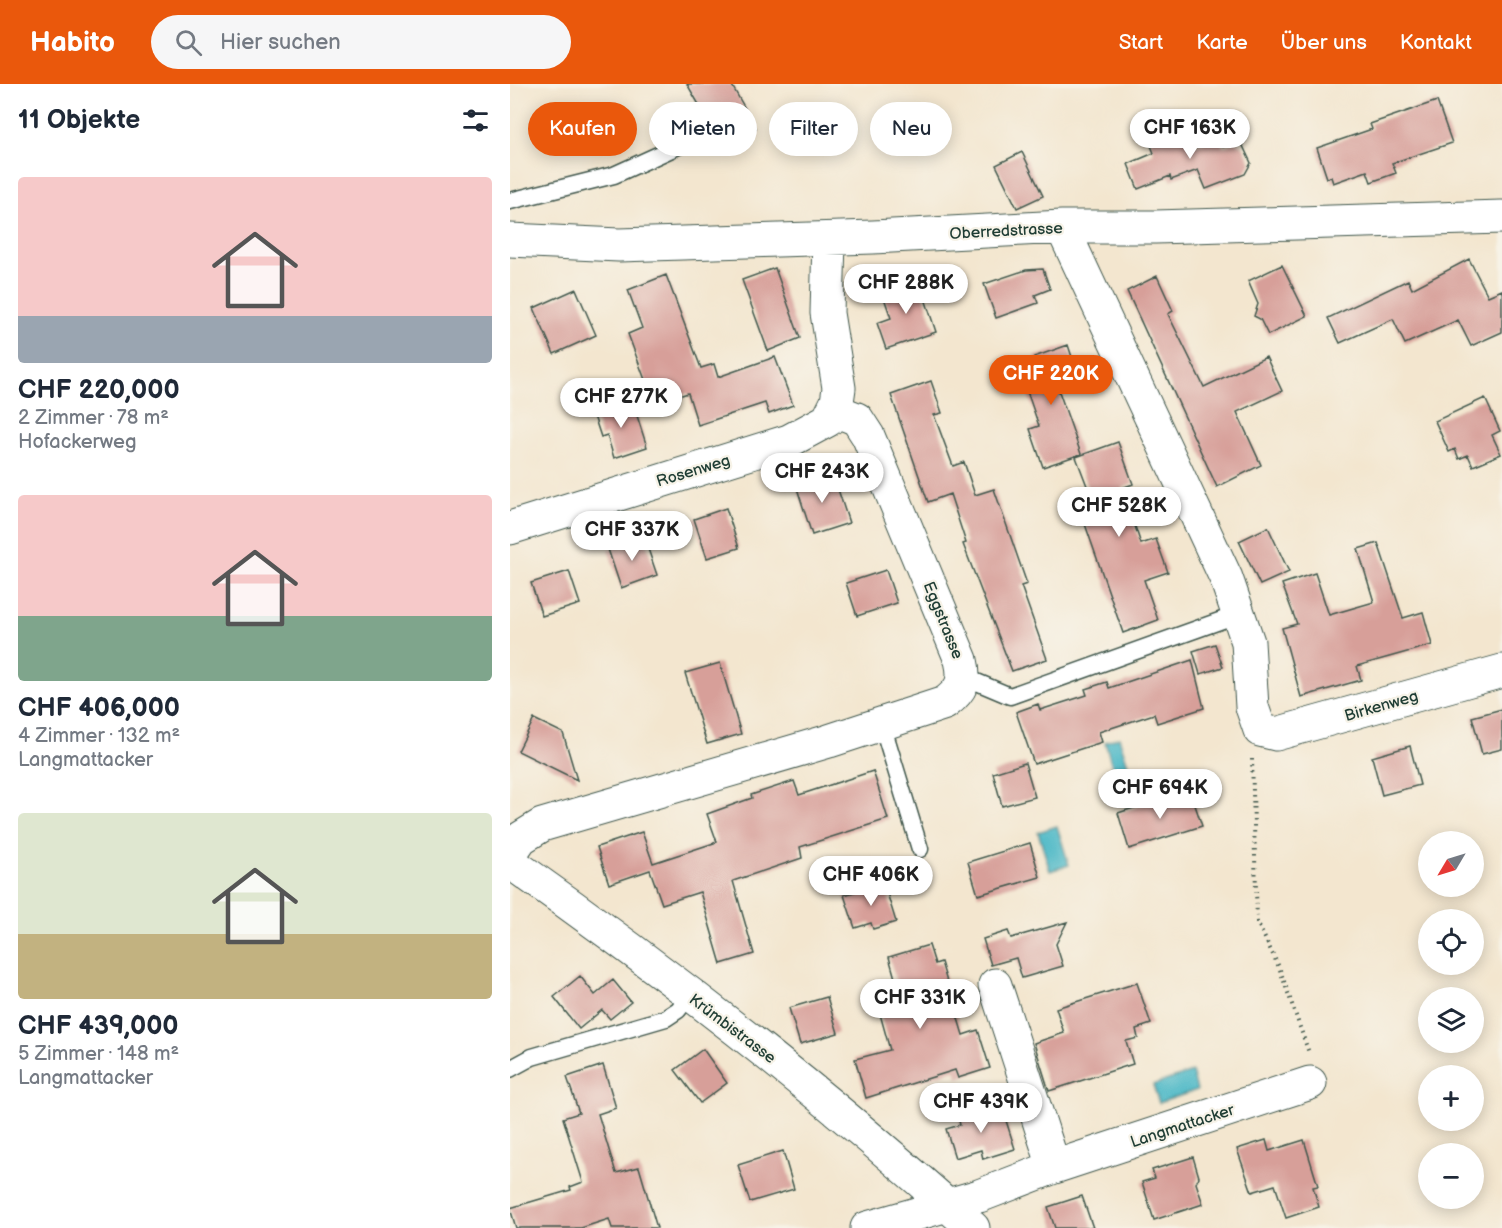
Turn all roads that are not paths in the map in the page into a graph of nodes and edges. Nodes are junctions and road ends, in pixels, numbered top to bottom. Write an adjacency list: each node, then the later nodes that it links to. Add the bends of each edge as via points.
1 (656, 156): 2 (lane, via 614,175)
2 (510, 201)
3 (1502, 218): 4 (street, Oberredstrasse)
4 (1062, 227): 5 (street, Oberredstrasse); 9 (street, via 1226,578)
5 (829, 239): 6 (street, Oberredstrasse, via 619,245); 7 (street, via 827,313 839,388)
6 (510, 240)
7 (834, 410): 8 (street, Rosenweg, via 821,425 789,441); 11 (street, Eggstrasse, via 857,419 868,435)
8 (510, 528)
9 (1239, 614): 10 (street, Birkenweg, via 1248,642 1252,706 1260,730 1276,734); 11 (lane, via 1010,696)
10 (1502, 671)
11 (965, 677): 12 (street, Eggstrasse, via 959,692 945,703)
12 (882, 724): 13 (lane); 14 (street, Eggstrasse, via 542,825 521,838)
13 (920, 849)
14 (510, 854)
15 (510, 862): 17 (street, Krümbistrasse, via 609,931)
16 (995, 986): 20 (street)
17 (690, 995): 18 (lane, via 666,1018 532,1057); 21 (street, Krümbistrasse, via 780,1064)
18 (510, 1069)
19 (1310, 1083): 20 (street, Langmattacker)
20 (1054, 1167): 21 (street, Langmattacker)
21 (948, 1205): 22 (street, Langmattacker); 23 (street, Krümbistrasse)
22 (867, 1228)
23 (973, 1228)

